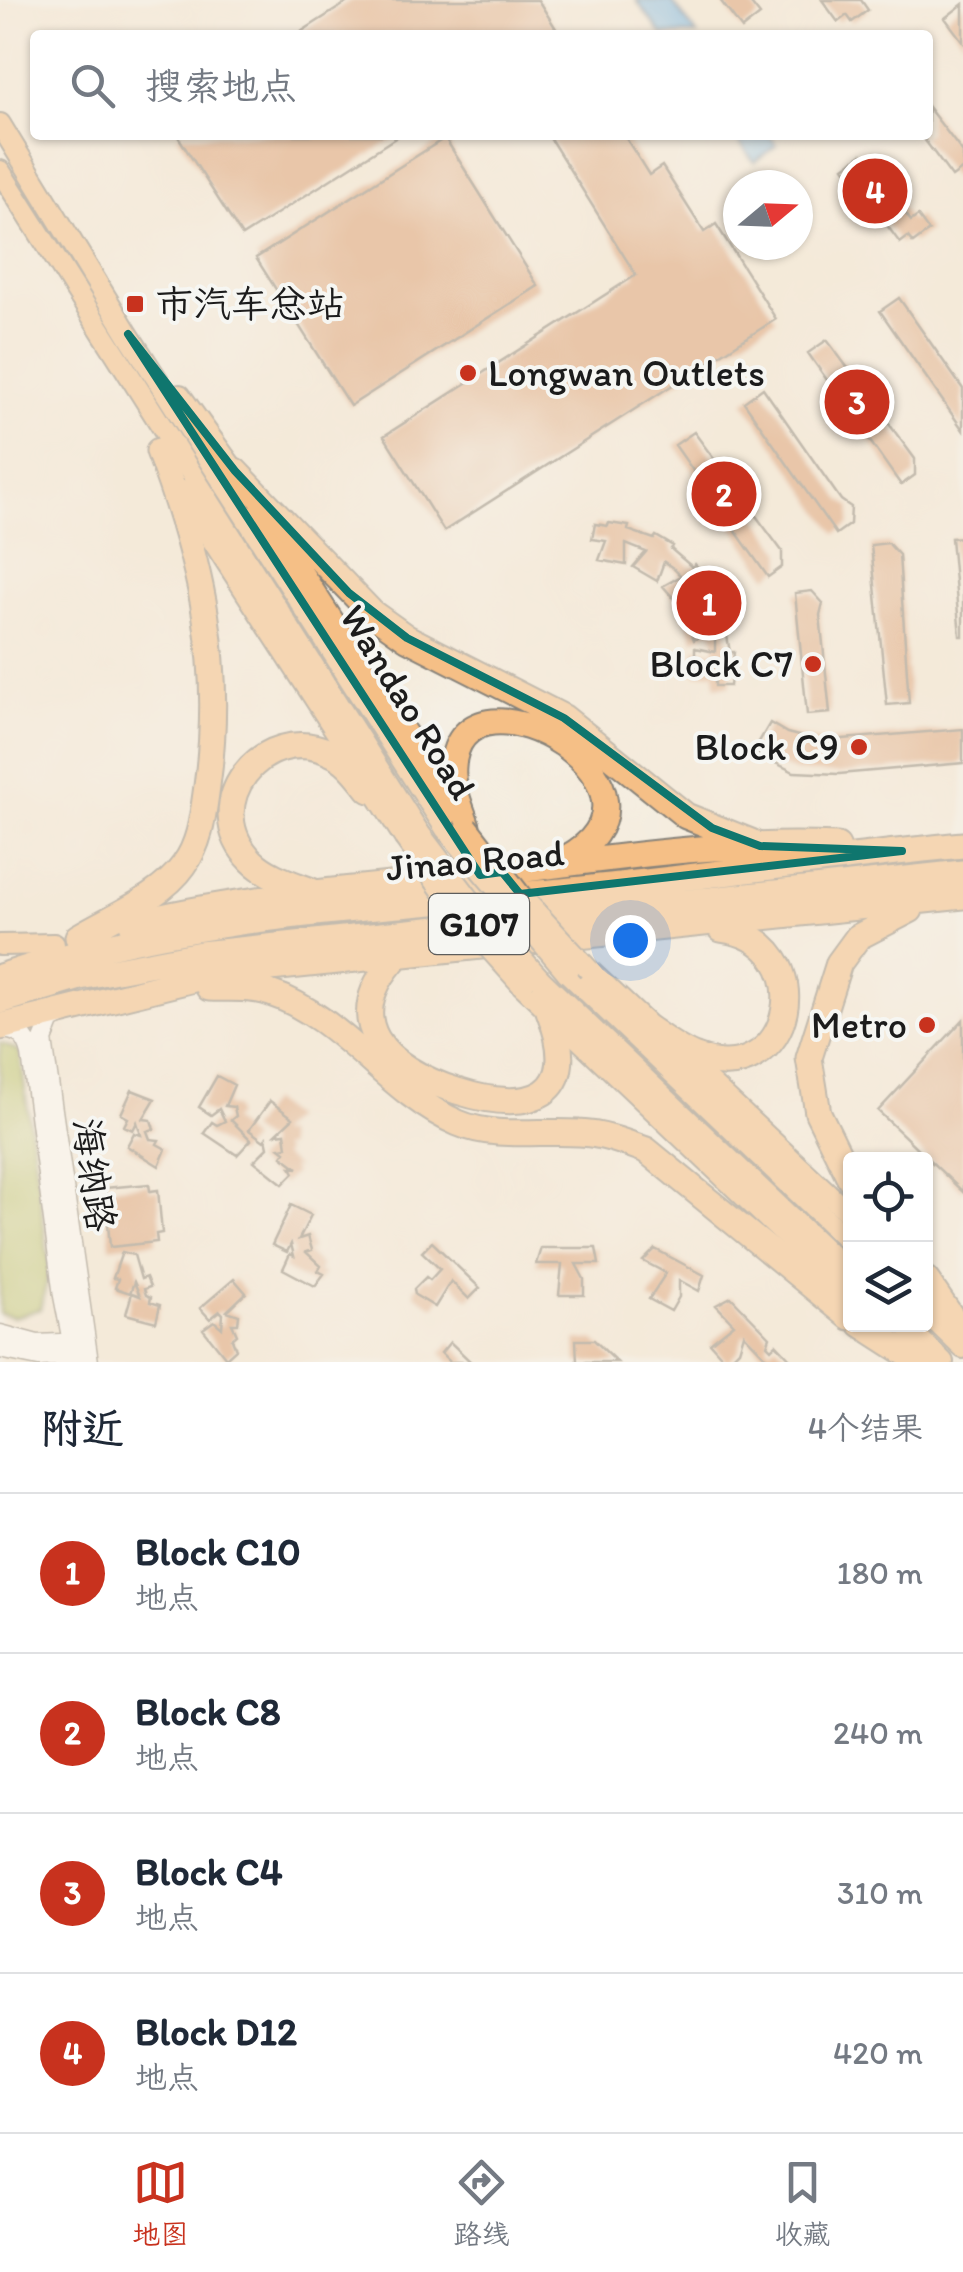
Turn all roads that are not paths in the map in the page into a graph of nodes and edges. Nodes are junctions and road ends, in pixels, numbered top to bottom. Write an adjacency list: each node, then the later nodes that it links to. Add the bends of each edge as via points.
1 (0, 124): 3 (main road, Wandao Road)
2 (0, 171): 4 (main road, Wandao Road)
3 (128, 334): 6 (main road, via 200,418); 8 (main road, Wandao Road)
4 (112, 351): 5 (main road); 9 (main road, Wandao Road)
5 (158, 451): 7 (main road); 18 (highway, via 208,612 214,710 197,844 172,881)
6 (235, 471): 8 (main road); 11 (highway, via 372,613 407,638 564,718 686,816)
7 (370, 790): 9 (main road); 15 (highway, via 332,753 313,747 286,747 240,776 230,828 237,844 254,864)
8 (457, 828): 13 (highway, via 452,771 464,739 502,718 522,722 594,771 605,800 605,818 573,854); 29 (main road, bridge); 32 (main road, Wandao Road, bridge, via 567,972)
9 (412, 836): 23 (main road, Wandao Road, bridge)
10 (963, 845): 12 (highway, Jinao Road / G107)
11 (760, 846): 12 (highway); 13 (highway)
12 (902, 851): 22 (highway, Jinao Road / G107, via 258,918 134,940)
13 (540, 868): 15 (highway)
14 (963, 873): 25 (highway, Jinao Road / G107, via 201,954)
15 (319, 894): 18 (highway, via 214,904)
16 (958, 897): 17 (highway); 30 (highway, via 900,913 858,937 833,978 809,1058 810,1086)
17 (691, 926): 20 (highway); 29 (highway, via 736,931 762,944 778,962 788,1004 784,1022 761,1051 728,1063 696,1057)
18 (66, 941): 19 (main road); 21 (highway)
19 (0, 946)
20 (399, 954): 24 (highway, via 214,974); 27 (highway, via 373,984 371,1026 382,1050 428,1082 496,1104 539,1096 562,1051)
21 (0, 961)
22 (0, 977)
23 (532, 983): 27 (main road); 33 (main road, Wandao Road)
24 (164, 986): 26 (highway); 37 (highway, via 265,990 296,1002 396,1087 464,1126 582,1133 646,1150)
25 (0, 1000)
26 (72, 1010): 28 (highway); 45 (street, 海纳路, via 51,1020 43,1040)
27 (549, 1012): 34 (main road)
28 (0, 1028): 45 (street, 海纳路, via 28,1040 32,1054)
29 (649, 1029): 31 (main road)
30 (843, 1166)
31 (843, 1208)
32 (843, 1235)
33 (843, 1268)
34 (843, 1291)
35 (933, 1291): 43 (highway)
36 (933, 1300): 43 (main road)
37 (843, 1311)
38 (933, 1317): 43 (main road)
39 (873, 1332): 46 (highway)
40 (888, 1332): 46 (main road)
41 (912, 1332): 47 (main road)
42 (0, 1334): 45 (street)
43 (962, 1337)
44 (0, 1349): 45 (street, via 39,1357)
45 (81, 1354)
46 (920, 1362)
47 (943, 1362)

